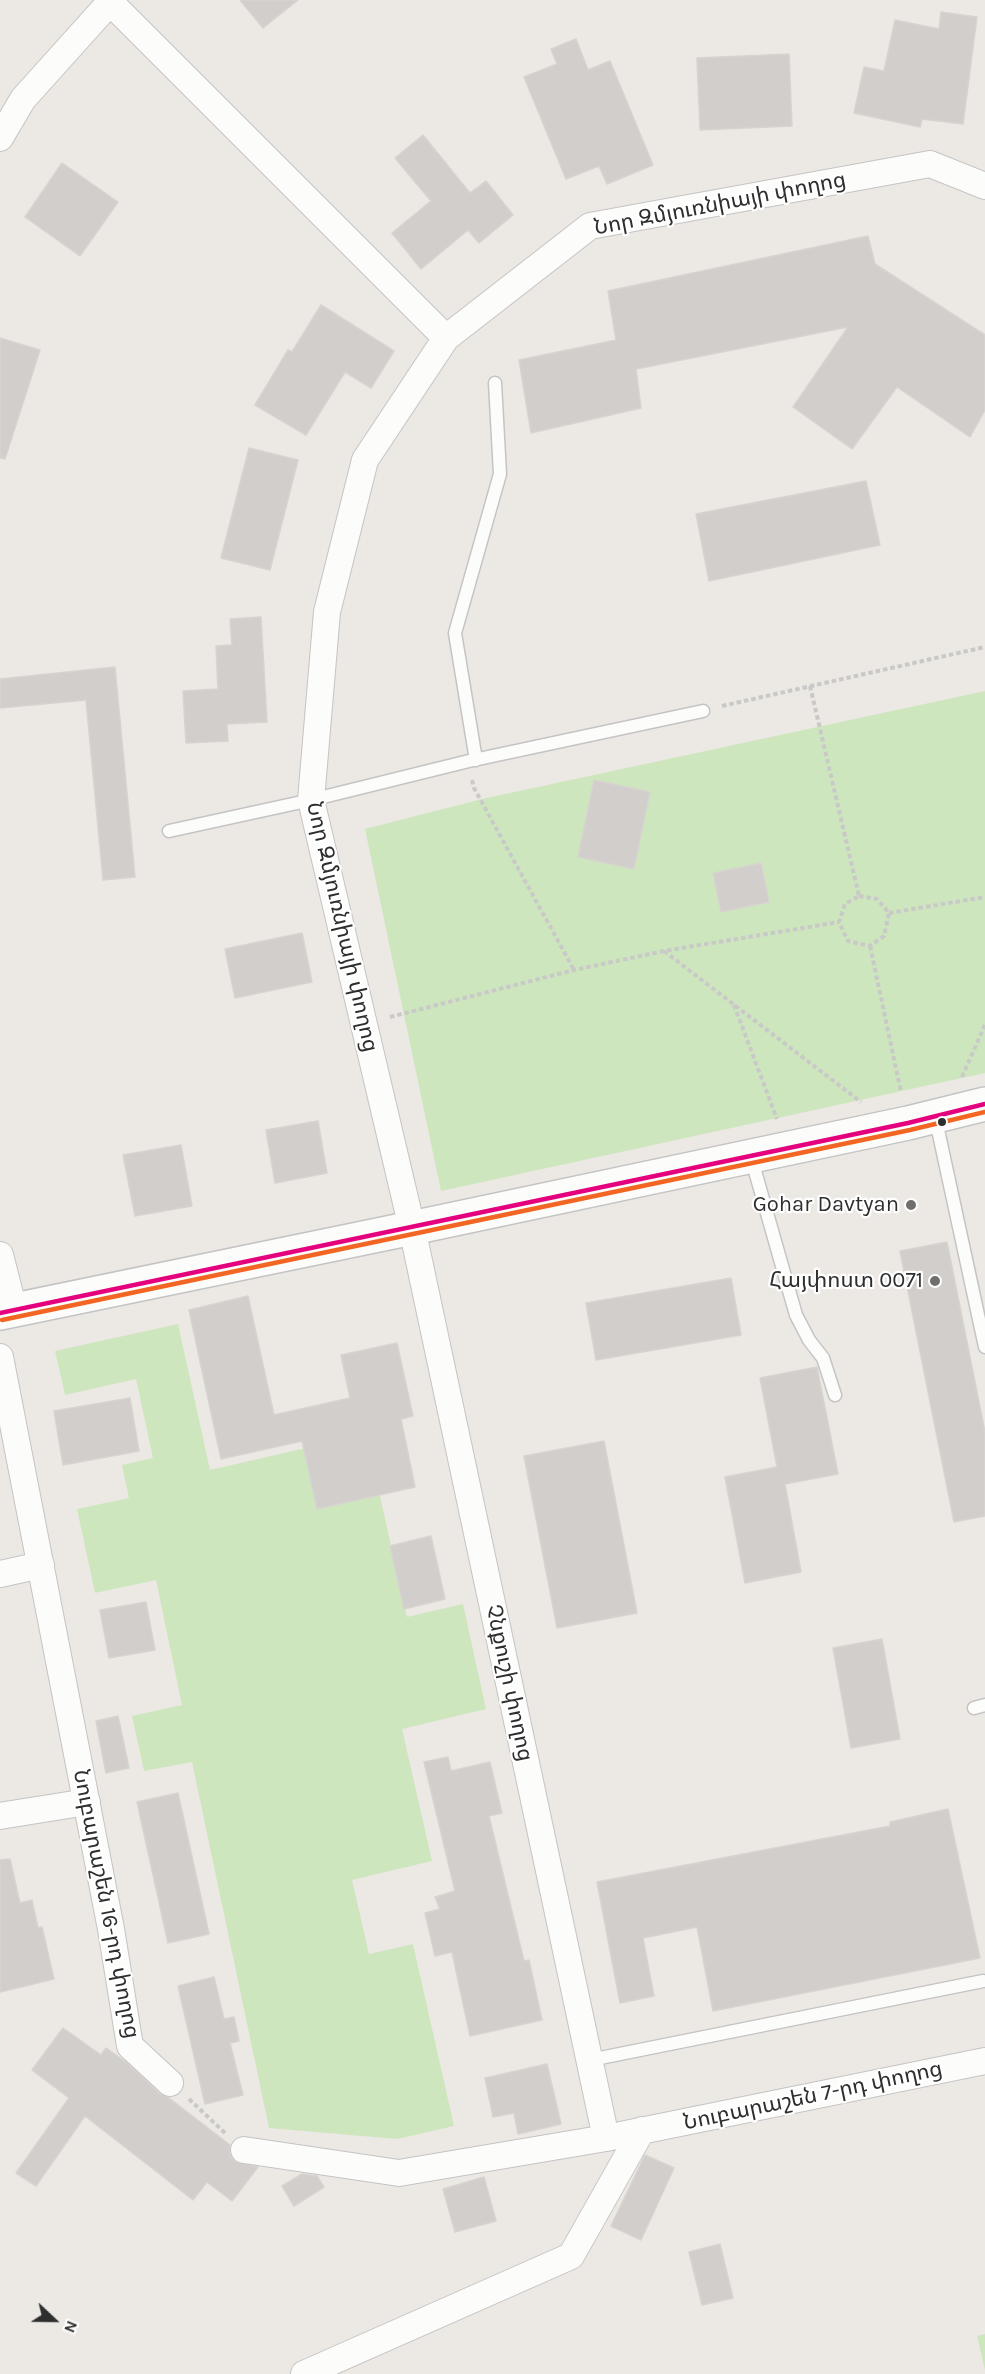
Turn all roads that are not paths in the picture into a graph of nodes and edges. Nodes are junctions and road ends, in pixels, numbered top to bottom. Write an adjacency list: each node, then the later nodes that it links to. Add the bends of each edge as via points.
1 (110, 1): 2 (street, via 23,99); 4 (street)
2 (0, 138)
3 (985, 186): 4 (street, Նոր Զմյուռնիայի փողոց, via 930,164 590,226)
4 (446, 338): 8 (street, Նոր Զմյուռնիայի փողոց, via 365,460 327,612)
5 (495, 382): 7 (lane, via 500,474 455,633)
6 (703, 711): 7 (lane)
7 (472, 761): 8 (lane)
8 (311, 800): 9 (lane); 13 (street, Նոր Զմյուռնիայի փողոց)
9 (169, 831)
10 (985, 1104): 11 (main road)
11 (921, 1119): 12 (main road); 16 (lane)
12 (750, 1156): 13 (main road); 18 (lane, via 796,1315 823,1358)
13 (412, 1228): 15 (main road); 24 (street, Չնքուշի փողոց)
14 (0, 1255): 15 (street)
15 (7, 1311)
16 (985, 1347)
17 (0, 1356): 19 (street, Նուբարաշեն 16-րդ փողոց)
18 (835, 1395)
19 (41, 1565): 20 (street); 21 (street, Նուբարաշեն 16-րդ փողոց)
20 (0, 1574)
21 (87, 1802): 22 (street); 26 (street, Նուբարաշեն 16-րդ փողոց, via 130,2046)
22 (0, 1816)
23 (983, 1981): 24 (lane)
24 (590, 2060): 28 (street, Չնքուշի փողոց)
25 (985, 2061): 27 (street, Նուբարաշեն 7-րդ փողոց)
26 (170, 2083)
27 (642, 2130): 28 (street); 30 (street, via 571,2256)
28 (606, 2138): 29 (street, via 399,2173)
29 (244, 2150)
30 (304, 2374)

